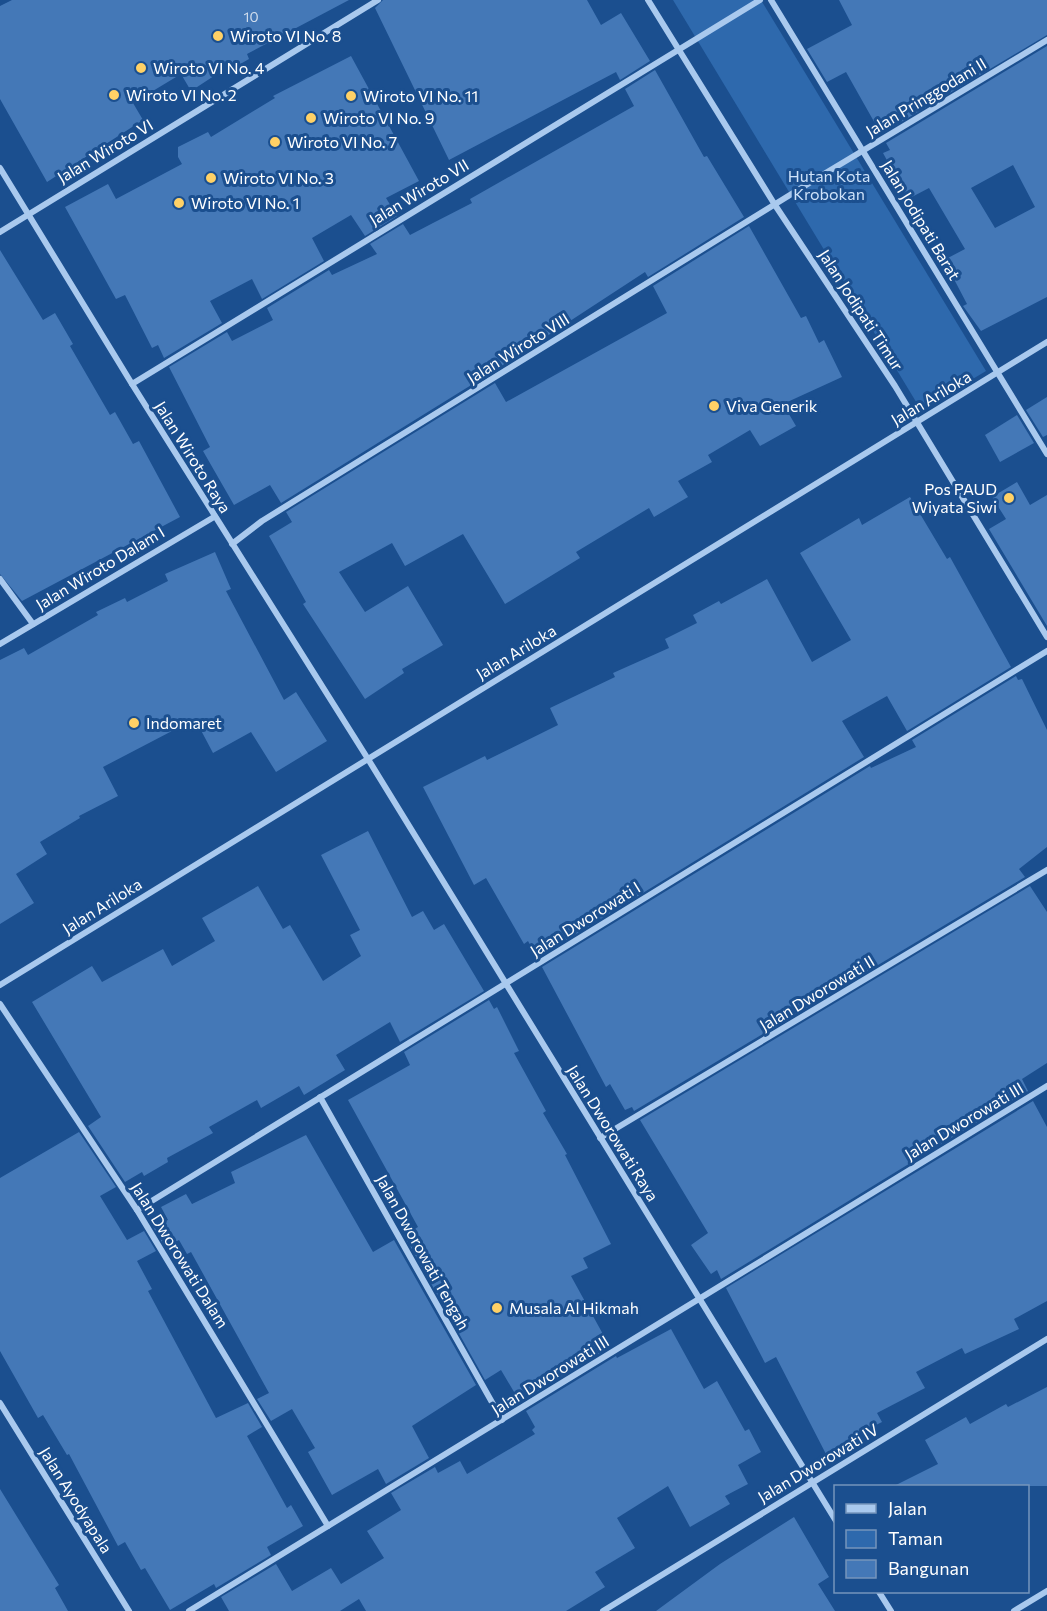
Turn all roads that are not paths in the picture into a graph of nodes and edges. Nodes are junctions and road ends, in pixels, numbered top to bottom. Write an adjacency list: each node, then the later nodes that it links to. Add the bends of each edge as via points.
1 (378, 0): 11 (street, Jalan Wiroto VI)
2 (648, 0): 6 (street, Jalan Jodipati Timur)
3 (760, 0): 6 (street, Jalan Wiroto VII)
4 (771, 0): 7 (street, Jalan Jodipati Barat)
5 (1047, 40): 7 (street, Jalan Pringgodani II)
6 (678, 50): 10 (street, Jalan Jodipati Timur); 15 (street, Jalan Wiroto VII)
7 (863, 151): 9 (street, Jalan Pringgodani II); 14 (street, Jalan Jodipati Barat)
8 (0, 168): 11 (street, Jalan Wiroto Raya)
9 (819, 177): 10 (street, Jalan Wiroto VIII)
10 (775, 205): 16 (street, Jalan Jodipati Timur); 19 (street, Jalan Wiroto VIII, via 262,521)
11 (27, 215): 12 (street, Jalan Wiroto VI); 15 (street, Jalan Wiroto Raya)
12 (0, 232)
13 (1047, 342): 14 (street, Jalan Ariloka)
14 (998, 373): 16 (street, Jalan Ariloka); 17 (street, Jalan Jodipati Barat)
15 (132, 384): 18 (street, Jalan Wiroto Raya)
16 (917, 422): 22 (street, Jalan Jodipati Timur); 25 (street, Jalan Ariloka)
17 (1047, 454)
18 (214, 517): 19 (street, Jalan Wiroto Raya); 21 (street, Jalan Wiroto Dalam I)
19 (232, 544): 25 (street, Jalan Wiroto Raya)
20 (0, 579): 21 (street)
21 (33, 624): 23 (street, Jalan Wiroto Dalam I)
22 (1047, 637)
23 (0, 644)
24 (1047, 651): 27 (street, Jalan Dworowati I)
25 (368, 759): 27 (street, Jalan Dworowati Raya); 28 (street, Jalan Ariloka)
26 (1047, 870): 32 (street, Jalan Dworowati II)
27 (505, 983): 31 (street, Jalan Dworowati I); 32 (street, Jalan Dworowati Raya)
28 (0, 985)
29 (0, 1004): 33 (street, Jalan Dworowati Dalam)
30 (1047, 1086): 34 (street, Jalan Dworowati III)
31 (320, 1097): 33 (street, Jalan Dworowati I); 37 (street, Jalan Dworowati Tengah)
32 (600, 1138): 34 (street, Jalan Dworowati Raya)
33 (137, 1210): 40 (street, Jalan Dworowati Dalam)
34 (699, 1299): 37 (street, Jalan Dworowati III); 38 (street, Jalan Dworowati Raya)
35 (1047, 1339): 38 (street, Jalan Dworowati IV)
36 (0, 1404): 43 (street, Jalan Ayodyapala)
37 (502, 1420): 40 (street, Jalan Dworowati III)
38 (812, 1483): 39 (street, Jalan Dworowati Raya); 45 (street, Jalan Dworowati IV)
39 (834, 1518)
40 (328, 1526): 44 (street, Jalan Dworowati III)
41 (1047, 1591): 47 (street)
42 (880, 1593): 46 (street)
43 (129, 1611)
44 (189, 1611)
45 (603, 1611)
46 (891, 1611)
47 (1014, 1611)

